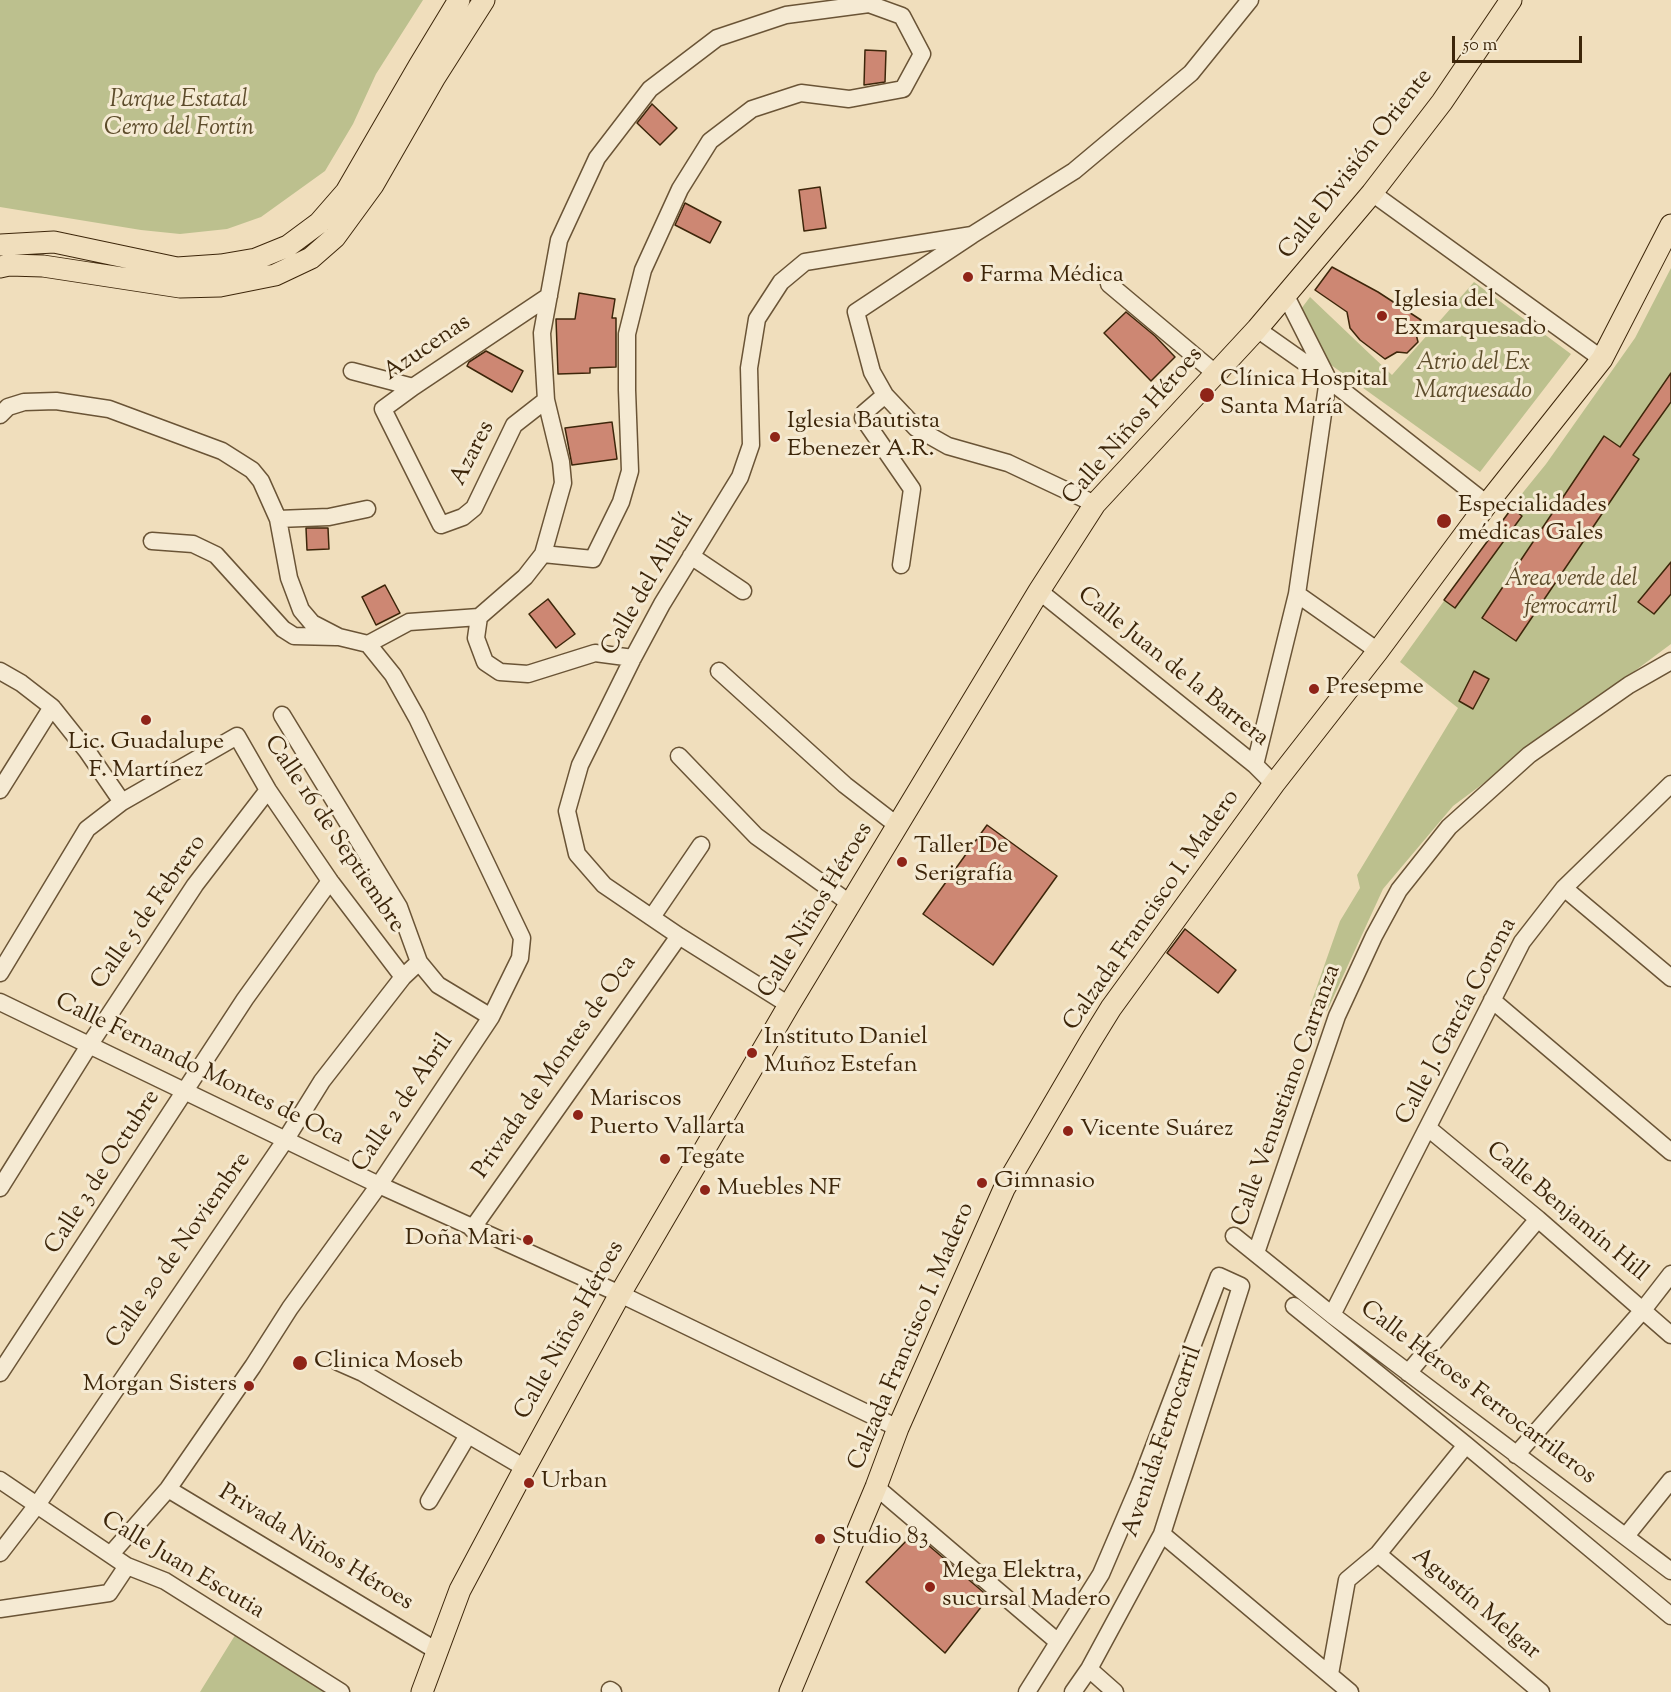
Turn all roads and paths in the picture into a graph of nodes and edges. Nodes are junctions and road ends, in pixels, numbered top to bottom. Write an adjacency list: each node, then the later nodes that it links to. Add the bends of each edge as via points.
1 (459, 0): 8 (main road, via 346,192 319,223 288,246 256,259 221,266 177,268 54,242)
2 (483, 0): 9 (main road, via 373,185 335,237 310,258 275,275 220,286 190,287 43,266)
3 (1250, 0): 7 (street, via 1191,73 1074,171)
4 (1511, 0): 5 (main road, Calle División Oriente, via 1442,102)
5 (1372, 193): 12 (main road, Calle División Oriente); 14 (street)
6 (1671, 225): 14 (main road, Calzada Francisco I. Madero)
7 (972, 235): 19 (street, via 856,312 872,372); 29 (street, Calle del Alhelí, via 806,262 781,282 757,319 749,368 751,445 740,477)
8 (0, 245)
9 (0, 267)
10 (1109, 284): 16 (street)
11 (549, 296): 18 (street, Azucenas); 20 (street, via 542,333); 28 (street, via 559,240 597,158 651,89 717,38 786,15 868,4 902,16 922,54 903,89 849,99 801,93 752,109 710,141 680,189 643,270 627,334 630,471 621,502 593,559)
12 (1286, 296): 13 (main road, Calle División Oriente); 17 (street)
13 (1257, 329): 16 (main road, Calle Niños Héroes); 17 (street)
14 (1602, 359): 23 (main road, Calzada Francisco I. Madero)
15 (352, 371): 18 (street)
16 (1215, 373): 22 (main road, Calle Niños Héroes)
17 (1328, 379): 23 (street); 33 (street)
18 (413, 387): 26 (street, Azucenas, via 383,409)
19 (885, 395): 22 (street, via 915,428 948,446 1008,463); 30 (street, via 863,418 912,489)
20 (546, 400): 26 (street, Azares, via 514,425 474,508 463,518); 28 (street, via 562,483)
21 (0, 415): 25 (street, via 8,407 24,402 56,401 109,409 222,451 252,470)
22 (1095, 504): 32 (main road, Calle Niños Héroes)
23 (1486, 504): 37 (main road, Calzada Francisco I. Madero)
24 (367, 509): 25 (street, via 329,517)
25 (278, 519): 35 (street, via 289,578 302,610 312,623)
26 (441, 525)
27 (152, 541): 35 (street, via 193,544 216,555 283,630 294,636)
28 (543, 554): 34 (street, via 525,577)
29 (691, 556): 31 (street); 38 (street, Calle del Alhelí)
30 (901, 565)
31 (743, 591)
32 (1039, 591): 45 (street, Calle Juan de la Barrera); 51 (main road, Calle Niños Héroes)
33 (1297, 594): 37 (street); 45 (street)
34 (480, 617): 36 (street, via 409,622); 38 (street, via 476,638 485,662 500,672 528,674 596,653)
35 (339, 637): 36 (street)
36 (368, 644): 65 (street, Calle 2 de Abril, via 393,675 417,718 522,938 520,958)
37 (1378, 651): 46 (main road, Calzada Francisco I. Madero)
38 (633, 658): 56 (street, Calle del Alhelí, via 580,765 567,811 577,854 604,885)
39 (1671, 662): 76 (street, Calle Venustiano Carranza, via 1629,685 1529,755 1449,827 1399,890 1337,1016)
40 (0, 671): 42 (street)
41 (719, 671): 51 (street, via 845,785)
42 (52, 707): 47 (street); 50 (street)
43 (282, 715): 58 (street, via 399,907)
44 (679, 756): 55 (street, via 756,836)
45 (1255, 765): 46 (street, Calle Juan de la Barrera)
46 (1274, 784): 86 (main road, Calzada Francisco I. Madero, via 1111,1008 1004,1189)
47 (0, 790)
48 (268, 790): 50 (street, Calle 16 de Septiembre, via 237,736); 53 (street, Calle 16 de Septiembre); 66 (street, Calle 5 de Febrero, via 195,885)
49 (1669, 790): 54 (street, Calle J. García Corona)
50 (122, 802): 59 (street, Calle 16 de Septiembre, via 87,829)
51 (898, 826): 55 (main road, Calle Niños Héroes)
52 (701, 845): 56 (street)
53 (330, 881): 60 (street, Calle 16 de Septiembre); 67 (street, Calle 3 de Octubre, via 245,999)
54 (1564, 888): 61 (street); 62 (street, Calle J. García Corona, via 1522,942)
55 (851, 904): 64 (main road, Calle Niños Héroes)
56 (652, 917): 57 (street, Calle del Alhelí)
57 (679, 936): 64 (street, Calle del Alhelí); 74 (street, Privada de Montes de Oca)
58 (419, 962): 60 (street, Calle 20 de Noviembre); 65 (street, via 438,985)
59 (0, 973)
60 (403, 977): 69 (street, Calle 20 de Noviembre, via 322,1081)
61 (1671, 978)
62 (1492, 1000): 68 (street, Calle J. García Corona); 70 (street)
63 (0, 1002): 66 (street, Calle Fernando Montes de Oca)
64 (789, 1005): 78 (main road, Calle Niños Héroes)
65 (490, 1017): 71 (street, Calle 2 de Abril)
66 (90, 1044): 67 (street, Calle Fernando Montes de Oca); 72 (street, Calle 5 de Febrero)
67 (186, 1091): 69 (street, Calle Fernando Montes de Oca); 84 (street, Calle 3 de Octubre)
68 (1428, 1128): 73 (street, Calle Benjamín Hill); 81 (street, Calle J. García Corona)
69 (286, 1139): 71 (street, Calle Fernando Montes de Oca); 96 (street, Calle 20 de Noviembre)
70 (1671, 1152)
71 (380, 1185): 74 (street, Calle Fernando Montes de Oca); 94 (street, Calle 2 de Abril)
72 (0, 1188)
73 (1538, 1219): 80 (street, Calle Benjamín Hill); 85 (street)
74 (472, 1228): 78 (street, Calle Fernando Montes de Oca)
75 (1234, 1236): 76 (street, Calle Héroes Ferrocarrileros)
76 (1256, 1253): 81 (street, Calle Héroes Ferrocarrileros)
77 (1671, 1274): 80 (street)
78 (620, 1294): 86 (street, Calle Fernando Montes de Oca); 90 (main road, Calle Niños Héroes)
79 (1294, 1306): 88 (street)
80 (1643, 1310): 82 (street, Calle Benjamín Hill); 89 (street)
81 (1332, 1315): 85 (street, Calle Héroes Ferrocarrileros)
82 (1671, 1335)
83 (338, 1362): 87 (street)
84 (0, 1373)
85 (1408, 1373): 89 (street, Calle Héroes Ferrocarrileros)
86 (898, 1428): 93 (main road, Calzada Francisco I. Madero)
87 (468, 1435): 90 (street); 95 (street)
88 (1466, 1445): 101 (street); 105 (street)
89 (1516, 1455): 98 (street, Calle Héroes Ferrocarrileros)
90 (525, 1468): 107 (main road, Calle Niños Héroes, via 460,1590)
91 (0, 1480): 96 (street, Calle Juan Escutia)
92 (1671, 1480): 98 (street)
93 (876, 1487): 106 (street); 112 (main road, Calzada Francisco I. Madero)
94 (168, 1488): 100 (street, Calle 2 de Abril); 107 (street, Privada Niños Héroes)
95 (429, 1501)
96 (37, 1505): 99 (street, Calle 20 de Noviembre); 100 (street, Calle Juan Escutia)
97 (1162, 1534): 106 (street, Avenida Ferrocarril, via 1241,1286 1219,1276 1101,1574); 108 (street, Avenida Ferrocarril); 109 (street)
98 (1626, 1536): 103 (street, Calle Héroes Ferrocarrileros)
99 (0, 1553)
100 (111, 1554): 102 (street, Calle Juan Escutia)
101 (1378, 1554): 109 (street, via 1347,1580); 117 (street, Agustín Melgar)
102 (127, 1566): 104 (street, via 109,1593); 110 (street, Calle Juan Escutia, via 165,1581)
103 (1671, 1572)
104 (0, 1609)
105 (1671, 1616)
106 (1058, 1642): 113 (street)
107 (437, 1651): 111 (main road, Calle Niños Héroes)
108 (1089, 1669): 114 (street, Avenida Ferrocarril); 115 (street)
109 (1330, 1674): 116 (street)
110 (341, 1692)
111 (422, 1692)
112 (790, 1692)
113 (1027, 1692)
114 (1074, 1692)
115 (1115, 1692)
116 (1350, 1692)
117 (1541, 1692)

